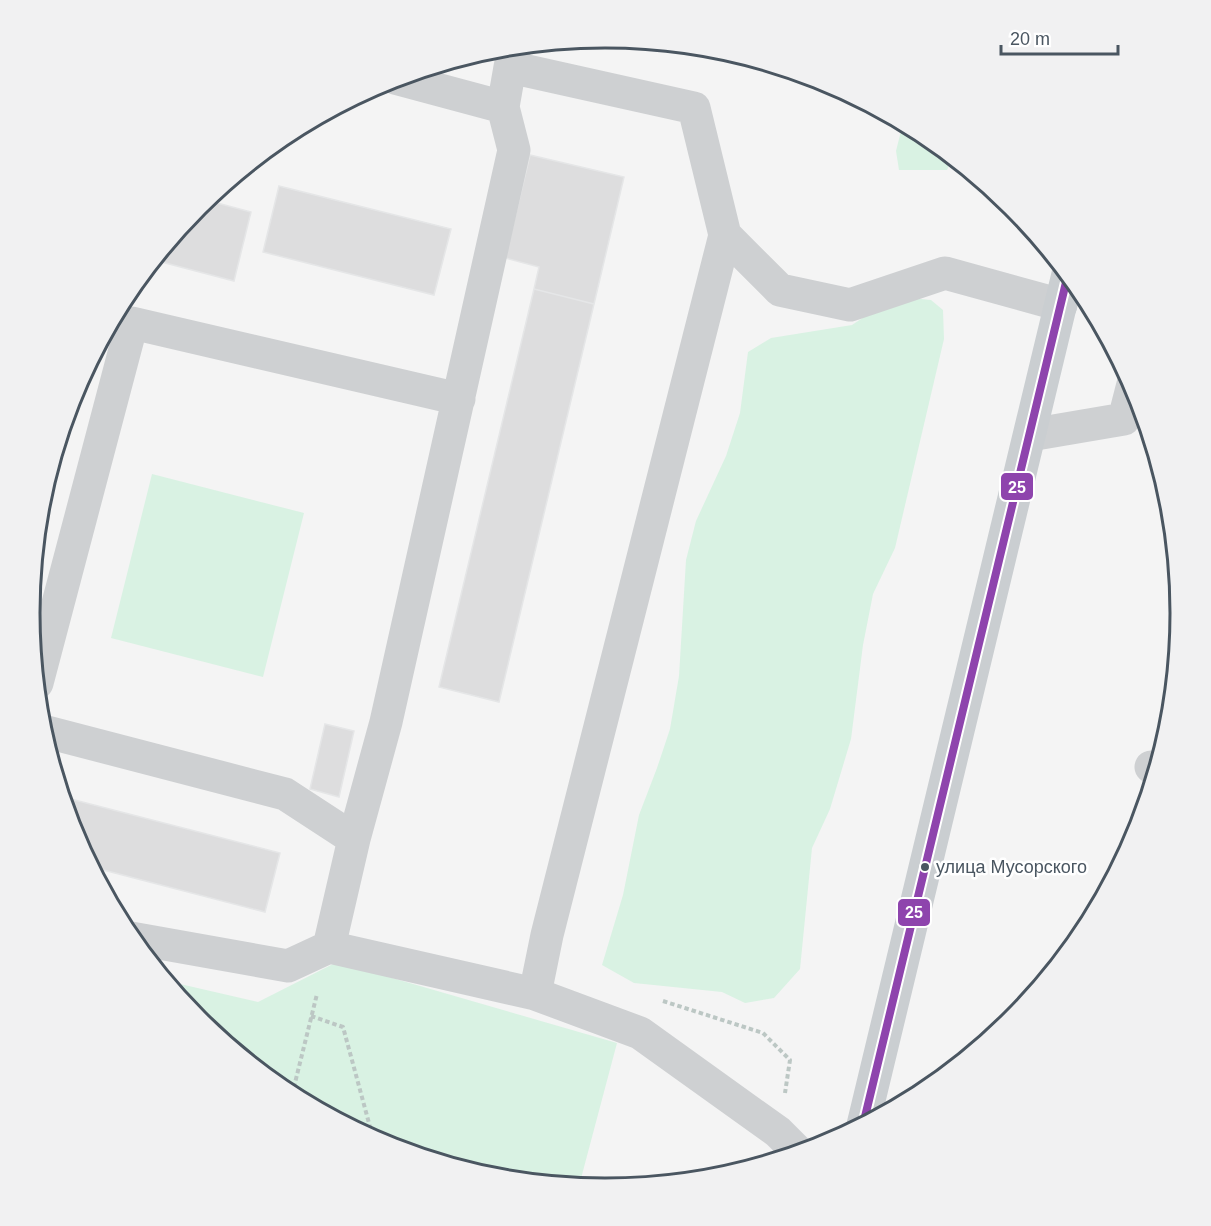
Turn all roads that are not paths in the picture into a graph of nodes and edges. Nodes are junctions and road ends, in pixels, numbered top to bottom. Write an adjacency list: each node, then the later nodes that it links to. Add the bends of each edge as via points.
1 (512, 57): 3 (lane); 4 (lane, via 694,108)
2 (412, 83): 3 (lane)
3 (503, 107): 6 (lane, via 514,150)
4 (725, 235): 5 (lane, via 780,290 850,305 945,273); 14 (lane, via 549,924)
5 (1065, 290): 8 (main road)
6 (459, 399): 9 (lane, via 132,323); 11 (lane, via 386,722)
7 (1128, 400): 8 (lane, via 1124,419)
8 (1030, 435): 15 (main road)
9 (43, 661)
10 (54, 734): 11 (lane, via 285,794)
11 (354, 839): 13 (lane)
12 (146, 941): 13 (lane, via 288,966)
13 (329, 947): 14 (lane)
14 (535, 994): 16 (lane, via 640,1033)
15 (866, 1114)
16 (792, 1146)

